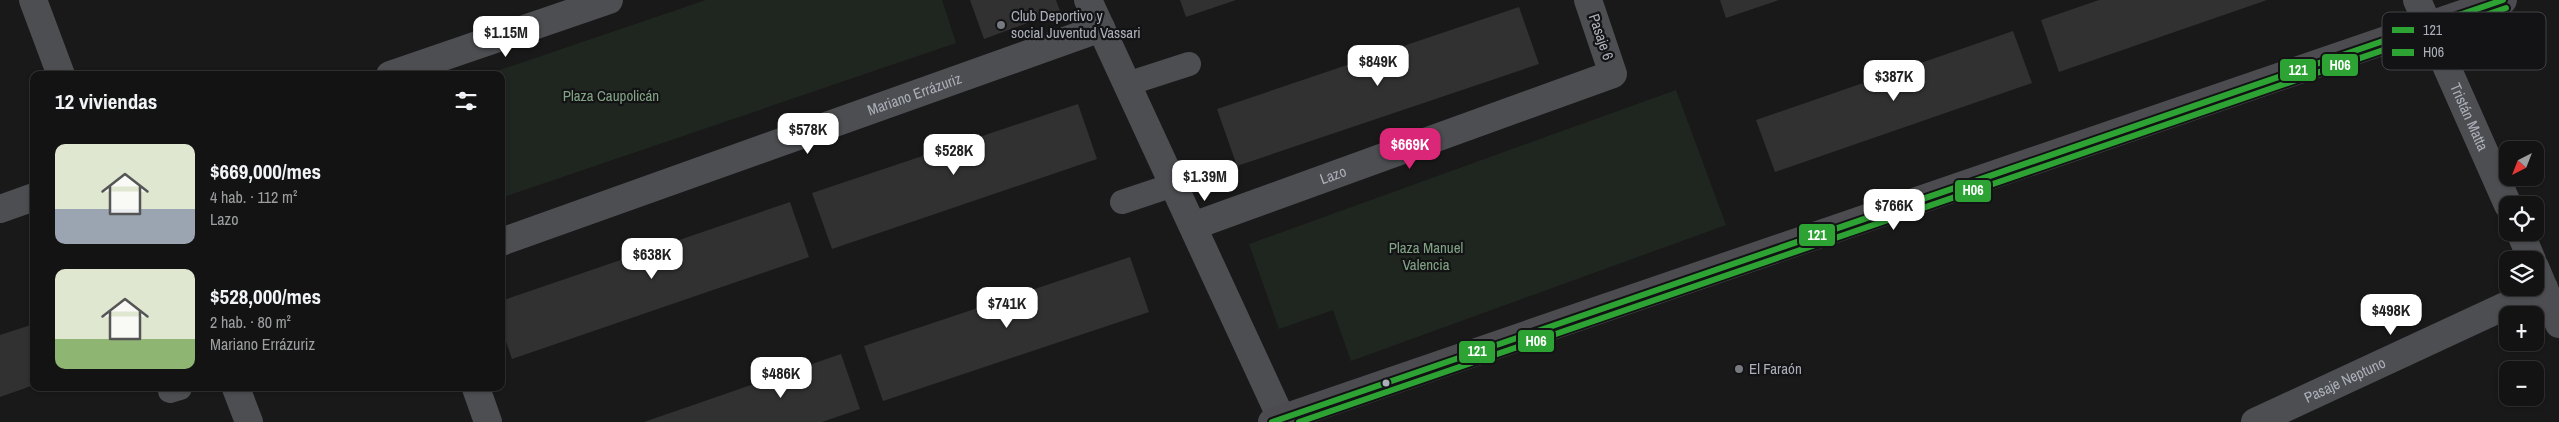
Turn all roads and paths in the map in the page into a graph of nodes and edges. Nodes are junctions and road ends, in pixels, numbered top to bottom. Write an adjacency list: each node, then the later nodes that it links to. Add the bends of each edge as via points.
1 (33, 0): 13 (street)
2 (609, 0): 14 (street)
3 (1088, 0): 9 (street)
4 (1588, 0): 15 (street, Pasaje 6)
5 (2417, 0): 7 (street, Tristán Matta)
6 (2503, 0): 8 (main road)
7 (2422, 12)
8 (2467, 12)
9 (1101, 28): 16 (street); 23 (street, Mariano Errázuriz)
10 (2382, 41): 29 (main road)
11 (1190, 64): 16 (lane)
12 (2450, 70): 18 (street, Tristán Matta)
13 (60, 71)
14 (402, 71)
15 (1613, 74): 22 (street, Lazo)
16 (1127, 84): 17 (street)
17 (1173, 184): 20 (lane); 22 (street)
18 (2504, 196)
19 (30, 198): 21 (street)
20 (1122, 202)
21 (0, 209)
22 (1193, 226): 29 (street)
23 (505, 241)
24 (2544, 288): 26 (street)
25 (2504, 296): 32 (street, Pasaje Neptuno)
26 (2559, 324)
27 (237, 391): 30 (street)
28 (477, 391): 31 (street)
29 (1278, 421)
30 (249, 422)
31 (488, 422)
32 (2255, 422)

